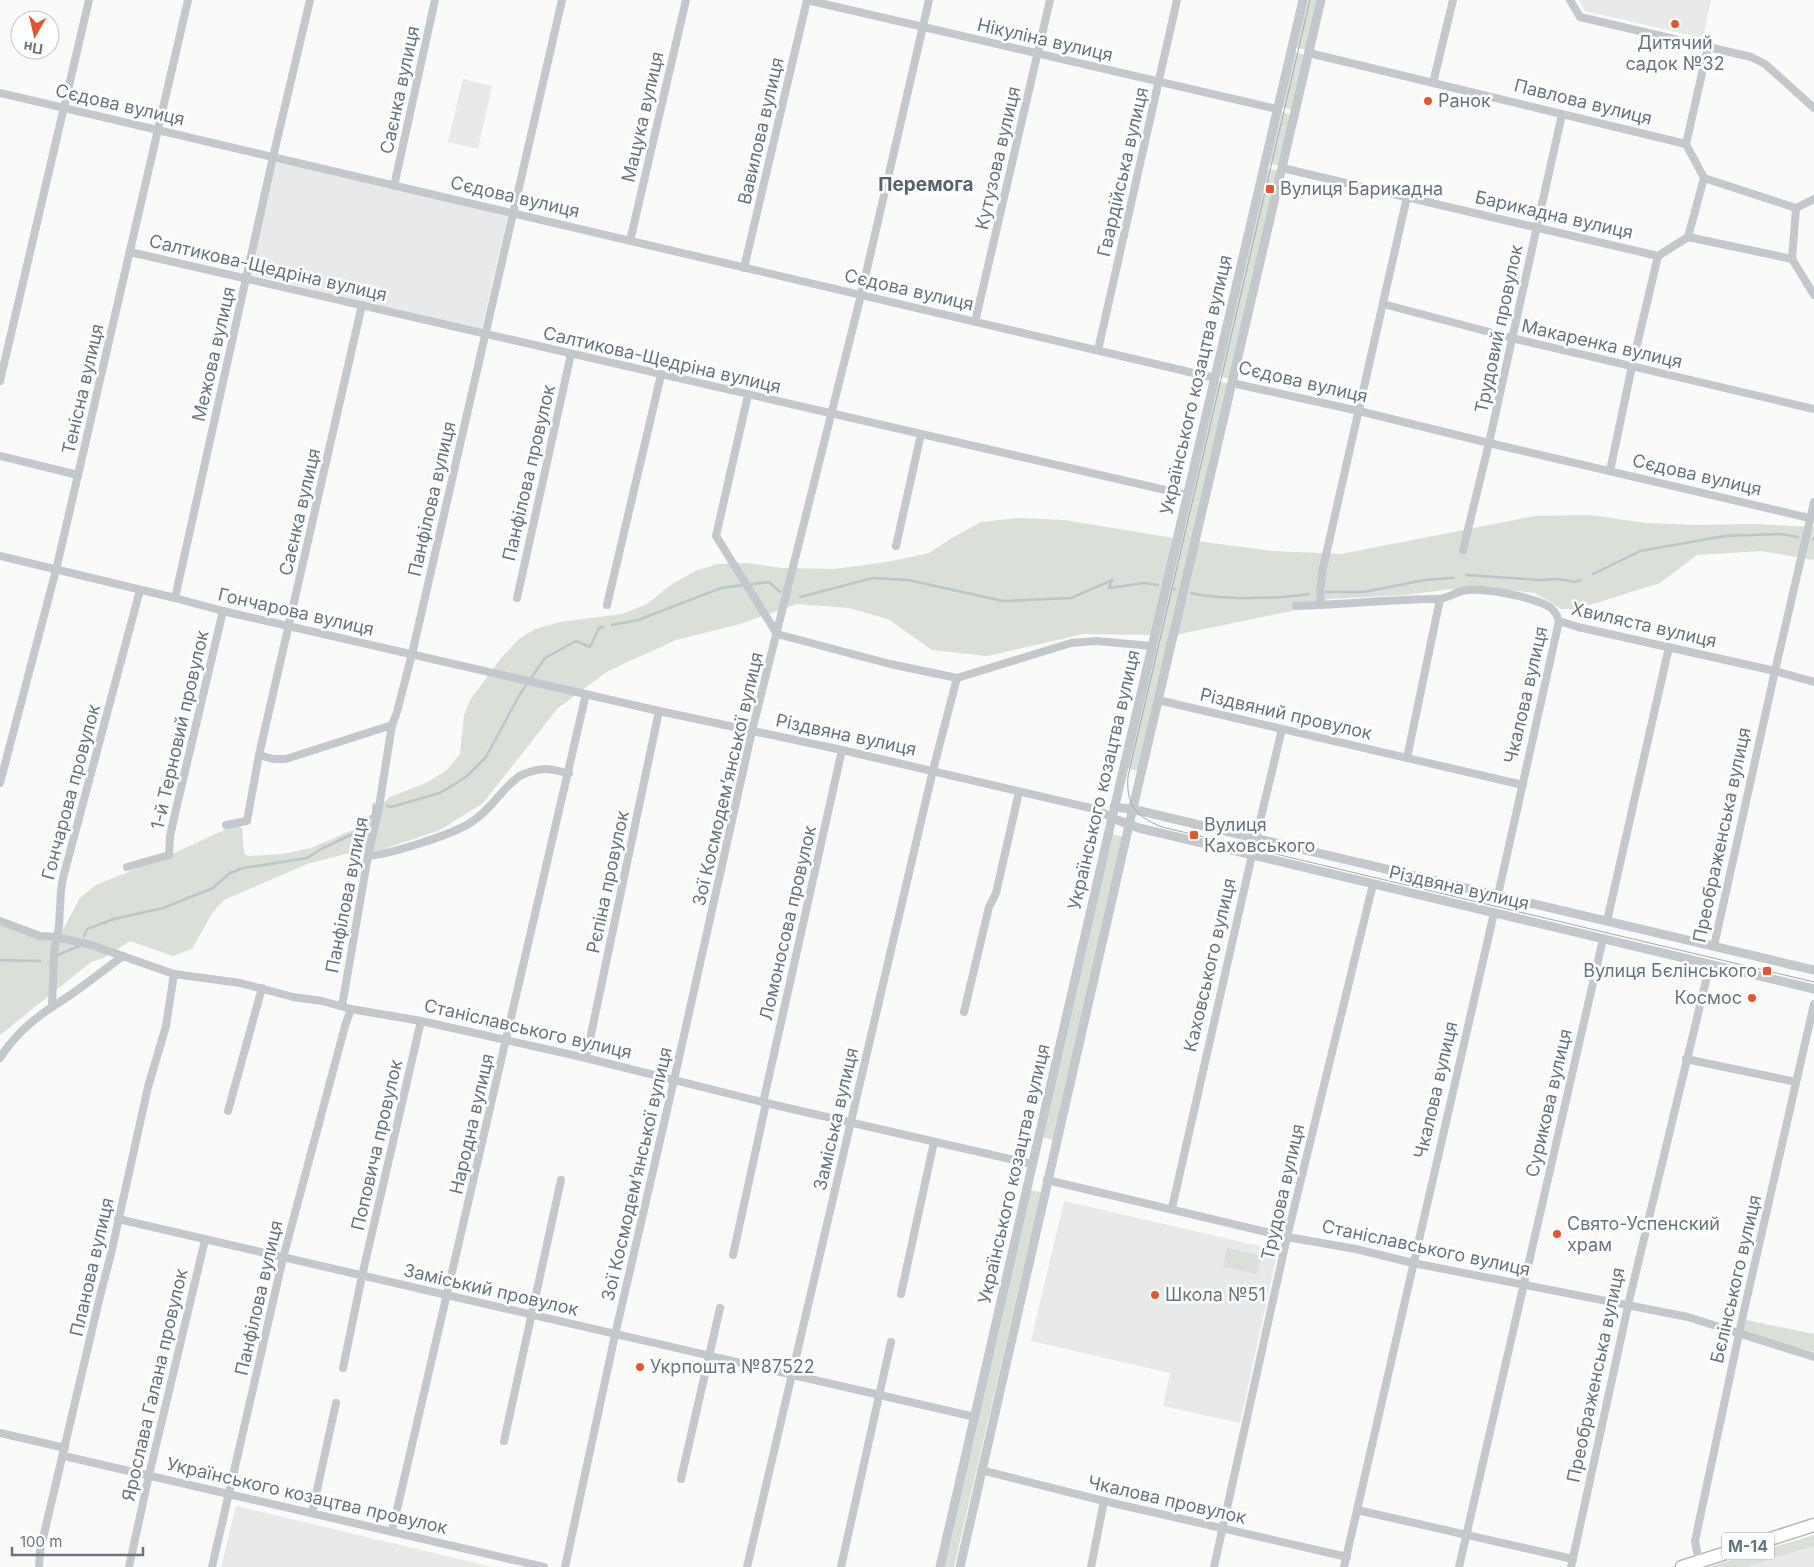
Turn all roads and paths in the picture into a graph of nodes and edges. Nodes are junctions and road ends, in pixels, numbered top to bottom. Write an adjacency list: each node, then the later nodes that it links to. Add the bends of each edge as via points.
1 (89, 0): 23 (street)
2 (188, 0): 27 (street, Тенісна вулиця)
3 (310, 0): 29 (street, Межова вулиця)
4 (435, 0): 33 (street, Саєнка вулиця)
5 (562, 0): 37 (street, Панфілова вулиця)
6 (686, 0): 40 (street, Мацука вулиця)
7 (807, 0): 15 (street, Нікуліна вулиця); 44 (street, Вавилова вулиця)
8 (929, 0): 15 (street, Зої Космодем’янської вулиця)
9 (1050, 0): 18 (street, Кутузова вулиця)
10 (1177, 0): 20 (street, Гвардійська вулиця)
11 (1302, 0): 17 (street, Українського козацтва вулиця)
12 (1321, 0): 19 (street, Українського козацтва вулиця)
13 (1453, 0): 21 (street)
14 (1570, 0): 16 (street, via 1580,17)
15 (923, 27): 18 (street, Нікуліна вулиця); 46 (street, Зої Космодем’янської вулиця)
16 (1708, 46): 24 (street, via 1765,64); 28 (street)
17 (1291, 49): 19 (street, Павлова вулиця); 25 (street, Українського козацтва вулиця)
18 (1037, 53): 20 (street, Нікуліна вулиця); 50 (street, Кутузова вулиця)
19 (1309, 53): 21 (street, Павлова вулиця); 31 (street, Українського козацтва вулиця)
20 (1159, 82): 25 (street, Нікуліна вулиця); 53 (street, Гвардійська вулиця)
21 (1433, 83): 26 (street, Павлова вулиця)
22 (0, 93): 23 (street, Сєдова вулиця)
23 (64, 108): 27 (street, Сєдова вулиця); 58 (street)
24 (1814, 108)
25 (1277, 109): 30 (street, Українського козацтва вулиця)
26 (1562, 114): 28 (street, Павлова вулиця); 38 (street, Трудовий провулок)
27 (158, 130): 29 (street, Сєдова вулиця); 41 (street, Тенісна вулиця)
28 (1686, 144): 32 (street)
29 (273, 157): 33 (street, Сєдова вулиця); 45 (street, Межова вулиця)
30 (1264, 164): 31 (street, Барикадна вулиця); 57 (street, Українського козацтва вулиця)
31 (1282, 168): 34 (street, Барикадна вулиця); 59 (street, Українського козацтва вулиця)
32 (1704, 178): 36 (street); 39 (street)
33 (394, 186): 37 (street, Сєдова вулиця)
34 (1407, 197): 38 (street, Барикадна вулиця); 48 (street)
35 (1814, 199): 36 (street)
36 (1796, 208): 43 (street)
37 (512, 213): 40 (street, Сєдова вулиця); 51 (street, Панфілова вулиця)
38 (1536, 228): 42 (street, Барикадна вулиця); 52 (street, Трудовий провулок)
39 (1688, 238): 42 (street); 43 (street)
40 (630, 241): 44 (street, Сєдова вулиця)
41 (130, 252): 45 (street, Салтикова-Щедріна вулиця); 68 (street, Тенісна вулиця)
42 (1658, 256): 55 (street)
43 (1792, 259): 47 (street)
44 (744, 268): 46 (street, Сєдова вулиця)
45 (246, 278): 49 (street, Салтикова-Щедріна вулиця); 77 (street, Межова вулиця)
46 (861, 295): 50 (street, Сєдова вулиця); 63 (street, Зої Космодем’янської вулиця)
47 (1814, 295)
48 (1383, 304): 52 (street, Макаренка вулиця); 62 (street)
49 (362, 305): 51 (street, Салтикова-Щедріна вулиця); 85 (street, Саєнка вулиця)
50 (975, 322): 53 (street, Сєдова вулиця)
51 (484, 334): 54 (street, Салтикова-Щедріна вулиця); 89 (street, Панфілова вулиця)
52 (1512, 338): 55 (street, Макаренка вулиця); 65 (street, Трудовий провулок)
53 (1098, 350): 57 (street, Сєдова вулиця)
54 (571, 354): 56 (street, Салтикова-Щедріна вулиця); 78 (street, Панфілова провулок)
55 (1632, 366): 61 (street, Макаренка вулиця); 67 (street)
56 (661, 374): 60 (street, Салтикова-Щедріна вулиця); 80 (street)
57 (1215, 378): 59 (street, Сєдова вулиця); 69 (street, Українського козацтва вулиця)
58 (0, 381)
59 (1232, 382): 62 (street, Сєдова вулиця); 94 (street, Українського козацтва вулиця)
60 (748, 395): 63 (street, Салтикова-Щедріна вулиця); 86 (street, via 716,536)
61 (1814, 409)
62 (1359, 411): 65 (street, Сєдова вулиця); 81 (street, via 1323,568)
63 (832, 414): 64 (street, Салтикова-Щедріна вулиця); 86 (street, Зої Космодем’янської вулиця)
64 (921, 434): 69 (street, Салтикова-Щедріна вулиця); 72 (street)
65 (1489, 443): 67 (street, Сєдова вулиця); 73 (street, Трудовий провулок)
66 (0, 456): 68 (street)
67 (1610, 471): 71 (street, Сєдова вулиця)
68 (78, 475): 75 (street, Тенісна вулиця)
69 (1187, 495): 87 (street, Українського козацтва вулиця)
70 (1814, 502): 71 (street, Преображенська вулиця)
71 (1812, 518): 90 (street, Преображенська вулиця)
72 (896, 546)
73 (1463, 550)
74 (0, 556): 75 (street, Гончарова вулиця)
75 (56, 570): 76 (street, Гончарова вулиця); 104 (street, Тенісна вулиця)
76 (140, 590): 77 (street, Гончарова вулиця); 122 (street, Гончарова провулок, via 63,878)
77 (175, 598): 83 (street, Гончарова вулиця)
78 (516, 598)
79 (1440, 599): 81 (street, Хвиляста вулиця); 84 (street, Хвиляста вулиця, via 1463,591 1506,593 1549,606); 101 (street)
80 (607, 605)
81 (1321, 605): 82 (street, Хвиляста вулиця)
82 (1296, 606)
83 (222, 611): 85 (street, Гончарова вулиця); 116 (street, 1-й Терновий провулок, via 170,836 169,856)
84 (1559, 621): 88 (street, Хвиляста вулиця); 105 (street, Чкалова вулиця)
85 (289, 626): 89 (street, Гончарова вулиця); 100 (street, Саєнка вулиця)
86 (777, 634): 91 (street); 98 (street, Зої Космодем’янської вулиця)
87 (1152, 646): 91 (street, via 1096,641 1072,643); 107 (street, Українського козацтва вулиця)
88 (1669, 647): 90 (street, Хвиляста вулиця); 121 (street, Сурикова вулиця)
89 (412, 654): 93 (street, Гончарова вулиця); 96 (street, Панфілова вулиця)
90 (1775, 671): 92 (street, Хвиляста вулиця); 124 (street, Преображенська вулиця)
91 (957, 678): 102 (street, Заміська вулиця)
92 (1814, 682)
93 (586, 694): 95 (street, Різдвяна вулиця); 103 (street, Народна вулиця)
94 (1158, 700): 97 (street, Різдвяний провулок); 108 (street, Українського козацтва вулиця)
95 (659, 711): 98 (street, Різдвяна вулиця); 139 (street, Рєпіна провулок)
96 (392, 725): 100 (street, via 286,758); 115 (street, Панфілова вулиця)
97 (1282, 729): 101 (street, Різдвяний провулок); 113 (street, Каховського вулиця)
98 (752, 731): 99 (street, Різдвяна вулиця); 141 (street, Зої Космодем’янської вулиця)
99 (842, 750): 102 (street, Різдвяна вулиця); 143 (street, Ломоносова провулок)
100 (259, 755): 111 (street, Саєнка вулиця, via 246,821)
101 (1406, 758): 105 (street, Різдвяний провулок)
102 (933, 770): 106 (street, Різдвяна вулиця); 145 (street, Заміська вулиця)
103 (569, 773): 115 (street, via 545,769 518,776 471,823 416,844); 137 (street, Народна вулиця)
104 (0, 782)
105 (1523, 785): 118 (street, Чкалова вулиця)
106 (1019, 792): 109 (street, Різдвяна вулиця); 135 (street)
107 (1114, 807): 108 (street, Різдвяна вулиця); 109 (street, Різдвяна вулиця); 110 (street, Українського козацтва вулиця)
108 (1132, 809): 112 (street, Українського козацтва вулиця); 113 (street, Різдвяна вулиця)
109 (1098, 810): 110 (street, Різдвяна вулиця)
110 (1112, 818): 112 (street, Різдвяна вулиця); 147 (street, Українського козацтва вулиця)
111 (226, 825)
112 (1128, 825): 114 (street, Різдвяна вулиця); 148 (street, Українського козацтва вулиця)
113 (1256, 838): 114 (street, Каховського вулиця); 118 (street, Різдвяна вулиця)
114 (1252, 855): 117 (street, Різдвяна вулиця); 152 (street, Каховського вулиця)
115 (368, 856): 133 (street, Панфілова вулиця)
116 (127, 867)
117 (1373, 884): 119 (street, Різдвяна вулиця); 154 (street, Трудова вулиця)
118 (1498, 895): 119 (street, Чкалова вулиця); 121 (street, Різдвяна вулиця)
119 (1494, 913): 123 (street, Різдвяна вулиця); 158 (street, Чкалова вулиця)
120 (0, 921): 122 (street, Станіславського вулиця, via 40,936)
121 (1607, 921): 123 (street, Сурикова вулиця); 124 (street, Різдвяна вулиця)
122 (57, 937): 125 (street, Станіславського вулиця); 132 (street, Гончарова провулок)
123 (1603, 939): 126 (street, Різдвяна вулиця); 160 (street, Сурикова вулиця)
124 (1714, 946): 126 (street, Преображенська вулиця); 127 (street, Різдвяна вулиця)
125 (123, 956): 128 (street, Станіславського вулиця); 132 (street)
126 (1710, 964): 130 (street, Різдвяна вулиця); 140 (street, Преображенська вулиця)
127 (1814, 970)
128 (174, 974): 129 (street, Станіславського вулиця); 153 (street, Планова вулиця, via 166,1026 148,1087)
129 (262, 988): 133 (street, Станіславського вулиця); 144 (street)
130 (1814, 989)
131 (1814, 1004): 142 (street, Бєлінського вулиця)
132 (52, 1006): 138 (street, via 17,1034)
133 (342, 1006): 134 (street, Станіславського вулиця)
134 (351, 1008): 136 (street, Станіславського вулиця); 157 (street, Панфілова вулиця)
135 (964, 1012)
136 (421, 1021): 137 (street, Станіславського вулиця); 159 (street, Поповича провулок)
137 (506, 1040): 139 (street, Станіславського вулиця); 162 (street, Народна вулиця)
138 (0, 1058)
139 (586, 1058): 141 (street, Станіславського вулиця)
140 (1686, 1059): 142 (street); 163 (street, Преображенська вулиця)
141 (674, 1080): 143 (street, Станіславського вулиця); 167 (street, Зої Космодем’янської вулиця)
142 (1796, 1082): 166 (street, Бєлінського вулиця)
143 (764, 1103): 145 (street, Станіславського вулиця); 156 (street, Ломоносова провулок)
144 (228, 1112)
145 (850, 1123): 146 (street, Станіславського вулиця); 172 (street, Заміська вулиця)
146 (934, 1142): 147 (street, Станіславського вулиця); 161 (street)
147 (1032, 1164): 148 (street, Станіславського вулиця); 149 (street, Українського козацтва вулиця)
148 (1050, 1168): 151 (street, Українського козацтва вулиця)
149 (1030, 1176): 151 (street, Станіславського вулиця); 175 (street, Українського козацтва вулиця)
150 (561, 1180): 165 (street)
151 (1047, 1180): 152 (street, Станіславського вулиця); 179 (street, Українського козацтва вулиця)
152 (1172, 1208): 154 (street, Станіславського вулиця)
153 (118, 1219): 155 (street, Заміський провулок); 178 (street, Планова вулиця)
154 (1287, 1237): 158 (street, Станіславського вулиця); 187 (street, Трудова вулиця)
155 (205, 1240): 157 (street, Заміський провулок); 180 (street, Ярослава Галана провулок)
156 (733, 1255)
157 (283, 1258): 159 (street, Заміський провулок); 182 (street, Панфілова вулиця)
158 (1413, 1263): 160 (street, Станіславського вулиця); 184 (street, Чкалова вулиця)
159 (362, 1276): 162 (street, Заміський провулок); 171 (street, Поповича провулок)
160 (1524, 1284): 163 (street, Станіславського вулиця); 189 (street, Сурикова вулиця)
161 (901, 1294)
162 (448, 1295): 165 (street, Заміський провулок); 188 (street, Народна вулиця)
163 (1628, 1306): 166 (street, Станіславського вулиця, via 1688,1317); 192 (street, Преображенська вулиця)
164 (720, 1308): 169 (street)
165 (531, 1315): 167 (street, Заміський провулок); 177 (street)
166 (1739, 1332): 170 (street, Станіславського вулиця); 191 (street, Бєлінського вулиця, via 1695,1541)
167 (615, 1334): 169 (street, Заміський провулок); 197 (street, Зої Космодем’янської вулиця)
168 (891, 1342): 173 (street)
169 (709, 1356): 172 (street, Заміський провулок); 181 (street)
170 (1814, 1357)
171 (343, 1368)
172 (791, 1375): 173 (street, Заміський провулок); 198 (street, Заміська вулиця)
173 (879, 1395): 175 (street, Заміський провулок); 199 (street)
174 (336, 1403): 185 (street)
175 (974, 1417): 200 (street, Українського козацтва вулиця)
176 (0, 1433): 178 (street, Українського козацтва провулок)
177 (504, 1441)
178 (64, 1452): 180 (street, Українського козацтва провулок); 193 (street, Планова вулиця)
179 (981, 1470): 183 (street, Чкалова провулок); 201 (street, Українського козацтва вулиця)
180 (149, 1475): 182 (street, Українського козацтва провулок); 194 (street, Ярослава Галана провулок)
181 (681, 1479)
182 (229, 1494): 185 (street, Українського козацтва провулок); 195 (street, Панфілова вулиця)
183 (1104, 1501): 187 (street, Чкалова провулок); 202 (street)
184 (1357, 1510): 189 (street); 190 (street, Чкалова вулиця)
185 (312, 1513): 188 (street, Українського козацтва провулок)
186 (1814, 1525): 191 (highway, М-14)
187 (1222, 1528): 190 (street, Чкалова провулок); 203 (street, Трудова вулиця)
188 (392, 1532): 196 (street, Українського козацтва провулок)
189 (1466, 1535): 192 (street); 205 (street, Сурикова вулиця)
190 (1347, 1557): 204 (street, Чкалова вулиця)
191 (1699, 1562): 206 (highway, М-14)
192 (1572, 1563)
193 (39, 1567)
194 (130, 1567)
195 (212, 1567)
196 (544, 1567)
197 (565, 1567)
198 (747, 1567)
199 (840, 1567)
200 (940, 1567)
201 (960, 1567)
202 (1090, 1567)
203 (1214, 1567)
204 (1344, 1567)
205 (1459, 1567)
206 (1682, 1567)

